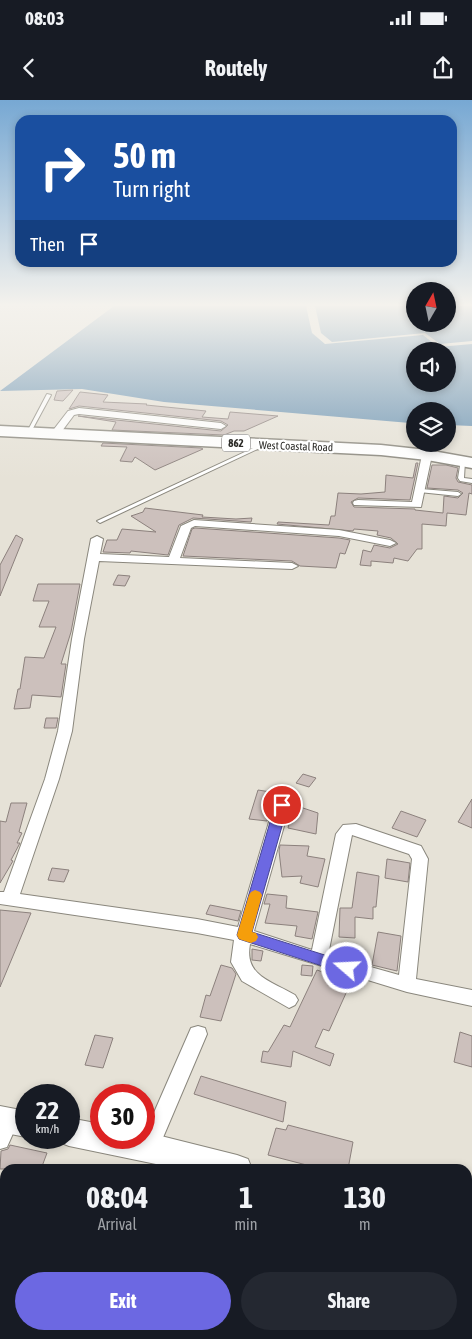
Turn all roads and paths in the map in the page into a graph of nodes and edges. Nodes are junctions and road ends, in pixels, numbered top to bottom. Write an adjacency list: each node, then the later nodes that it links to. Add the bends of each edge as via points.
1 (50, 395): 4 (lane)
2 (221, 426): 5 (street, via 79,411 71,413)
3 (0, 431): 4 (main road, West Coastal Road / 862)
4 (29, 432): 5 (main road, West Coastal Road / 862)
5 (56, 432): 6 (main road, West Coastal Road / 862)
6 (264, 445): 7 (main road, West Coastal Road / 862); 13 (lane)
7 (427, 455): 8 (main road, West Coastal Road / 862); 10 (street)
8 (468, 462): 9 (lane, via 461,478)
9 (472, 481)
10 (420, 491): 11 (lane); 12 (street, via 418,505 414,506)
11 (458, 494)
12 (358, 502)
13 (100, 521)
14 (97, 539): 16 (street)
15 (390, 543): 17 (street, via 339,533 194,524 186,526)
16 (93, 557): 17 (street); 20 (street, via 65,732 52,779)
17 (174, 559): 18 (street)
18 (292, 566)
19 (282, 805): 21 (street)
20 (5, 899): 21 (street)
21 (244, 935): 22 (street); 25 (street, via 240,962 248,976)
22 (319, 959): 23 (street); 23 (street, via 344,834 348,829 356,830 415,850 420,859)
23 (407, 984): 24 (street)
24 (472, 998)
25 (289, 1000)
26 (198, 1034): 27 (street)
27 (155, 1133)
28 (155, 1148): 29 (street)
29 (217, 1164)

